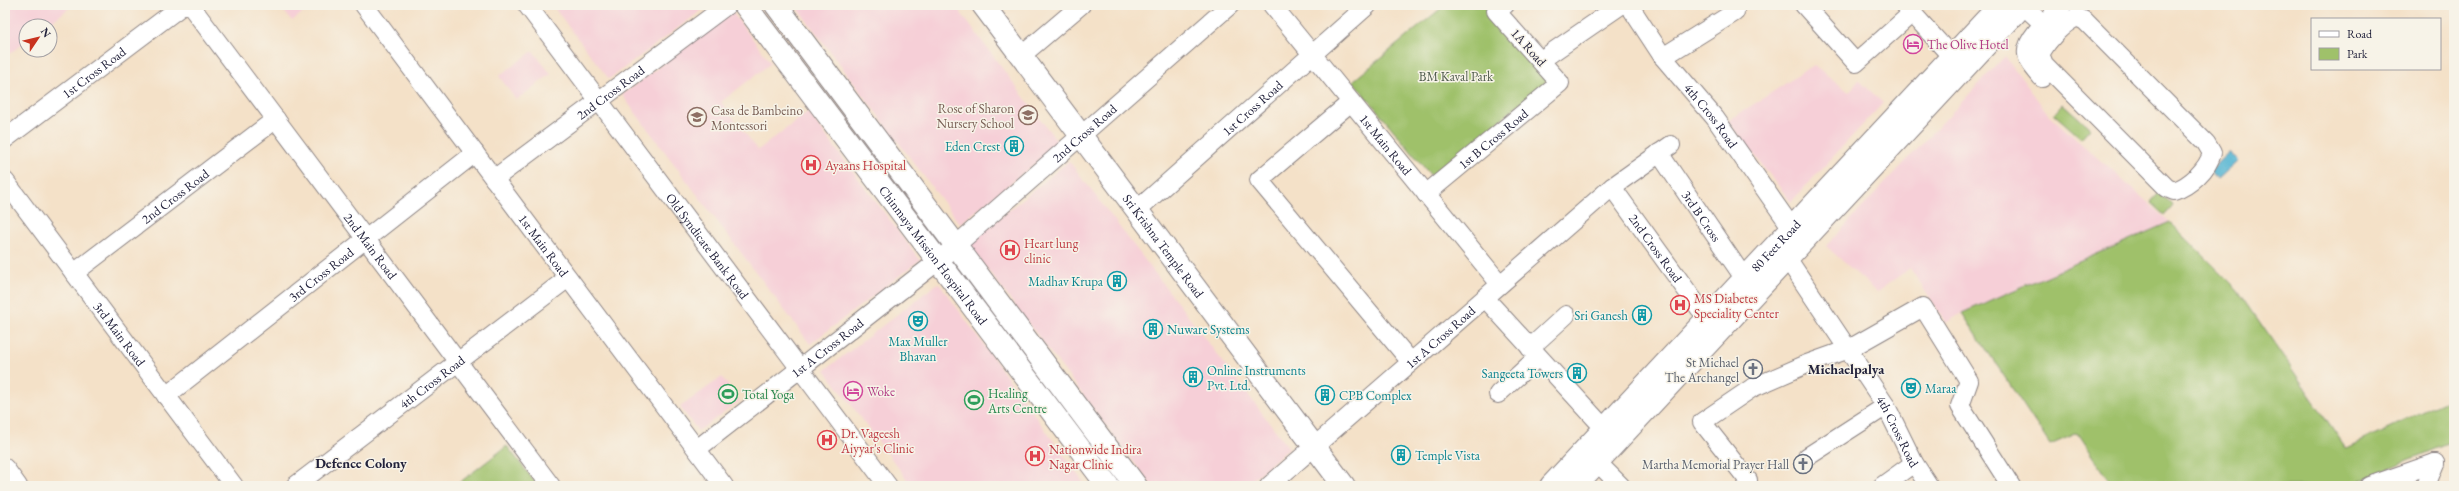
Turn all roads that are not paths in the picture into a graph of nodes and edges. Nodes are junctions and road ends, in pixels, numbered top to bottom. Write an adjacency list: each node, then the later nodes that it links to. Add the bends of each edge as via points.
1 (183, 5): 37 (street, 1st Cross Road)
2 (190, 5): 35 (street, 2nd Main Road)
3 (364, 5): 39 (street, 1st Main Road)
4 (527, 5): 33 (street, Old Syndicate Bank Road)
5 (727, 5): 33 (street, 2nd Cross Road)
6 (745, 5): 49 (main road, Chinmaya Mission Hospital Road)
7 (776, 5): 47 (main road, Chinmaya Mission Hospital Road)
8 (983, 5): 27 (main road, Sri Krishna Temple Road)
9 (1081, 5): 27 (street)
10 (1230, 5): 36 (street, 2nd Cross Road)
11 (1272, 5): 26 (street, 1st Main Road)
12 (1368, 5): 26 (street, 1st Cross Road)
13 (1621, 5): 29 (street)
14 (1629, 5): 28 (street, 4th Cross Road)
15 (1804, 5): 22 (street, via 1856,64)
16 (2000, 5): 30 (main road, 80 Feet Road)
17 (2023, 5): 25 (street); 30 (main road, 80 Feet Road)
18 (2028, 5): 25 (street)
19 (2063, 5): 25 (street)
20 (2084, 5): 24 (street)
21 (1501, 8): 29 (street, 1A Road)
22 (1909, 9): 30 (street)
23 (1735, 12): 28 (street)
24 (2104, 27)
25 (2051, 28): 25 (street, via 2040,54 2044,64 2167,188 2174,191 2184,188 2210,163 2212,153 2206,143 2085,21 2078,17); 31 (street, via 2028,45 2026,54)
26 (1312, 55): 34 (street, 1st Main Road); 44 (street, 1st Cross Road)
27 (1021, 56): 36 (main road, Sri Krishna Temple Road)
28 (1662, 57): 45 (street, 4th Cross Road, via 1715,118)
29 (1541, 60): 32 (street, 1A Road)
30 (1957, 63): 45 (main road, 80 Feet Road); 48 (main road, 80 Feet Road)
31 (2042, 79)
32 (1560, 83): 43 (street, 1st B Cross Road)
33 (599, 100): 40 (street, 2nd Cross Road); 61 (street, Old Syndicate Bank Road)
34 (1351, 102): 43 (street, 1st Main Road); 60 (street, via 1259,180)
35 (276, 119): 46 (street, 2nd Main Road); 50 (street, 2nd Cross Road)
36 (1081, 136): 44 (main road, Sri Krishna Temple Road); 47 (street, 2nd Cross Road)
37 (5, 139)
38 (1665, 149): 42 (street, 1st A Cross Road); 52 (street, 3rd B Cross)
39 (475, 153): 40 (street, 1st Main Road); 46 (street, 3rd Cross Road)
40 (494, 179): 51 (street, 1st Main Road)
41 (5, 181): 50 (street, 3rd Main Road)
42 (1612, 187): 53 (street, 1st A Cross Road); 55 (street, 2nd Cross Road)
43 (1426, 194): 53 (street, 1st Main Road)
44 (1137, 210): 66 (main road, Sri Krishna Temple Road)
45 (1792, 228): 52 (main road, 80 Feet Road)
46 (366, 239): 59 (street, 2nd Main Road); 63 (street, 3rd Cross Road)
47 (957, 245): 49 (street, 2nd Cross Road); 80 (main road, Chinmaya Mission Hospital Road)
48 (1787, 258): 57 (street, 4th Cross Road); 69 (main road, 80 Feet Road)
49 (938, 261): 61 (street, 1st A Cross Road); 79 (main road, Chinmaya Mission Hospital Road)
50 (74, 273): 63 (street, 3rd Main Road)
51 (568, 278): 59 (street, 4th Cross Road); 67 (street, 1st Main Road)
52 (1744, 278): 65 (main road, 80 Feet Road)
53 (1500, 284): 54 (street, 1st A Cross Road)
54 (1485, 298): 58 (street); 60 (street, 1st A Cross Road)
55 (1700, 309)
56 (1566, 315): 58 (street)
57 (1849, 349): 64 (street, 4th Cross Road); 72 (street, via 1752,388 1702,422); 88 (street, via 1923,307 1969,381 1960,406)
58 (1534, 352): 62 (street); 65 (street)
59 (458, 362): 75 (street, 4th Cross Road); 76 (street, 2nd Main Road)
60 (1411, 362): 66 (street, 1st A Cross Road)
61 (800, 369): 67 (street, 1st A Cross Road); 78 (street, Old Syndicate Bank Road)
62 (1498, 394)
63 (166, 396): 74 (street, 3rd Main Road)
64 (1886, 406): 68 (street); 70 (street, 4th Cross Road)
65 (1605, 430): 83 (main road, 80 Feet Road)
66 (1314, 447): 81 (street, 1st A Cross Road); 82 (main road, Sri Krishna Temple Road)
67 (696, 449): 77 (street, 1st Main Road)
68 (1807, 457)
69 (1597, 462): 84 (main road, 80 Feet Road); 85 (street)
70 (1914, 463): 86 (street); 87 (street, 4th Cross Road)
71 (5, 468): 73 (street)
72 (1748, 480)
73 (18, 486)
74 (234, 486)
75 (295, 486)
76 (551, 486)
77 (724, 486)
78 (888, 486)
79 (1108, 486)
80 (1136, 486)
81 (1269, 486)
82 (1344, 486)
83 (1551, 486)
84 (1575, 486)
85 (1621, 486)
86 (1882, 486)
87 (1929, 486)
88 (2011, 486)
89 (2370, 486): 90 (street, via 2435,462)
90 (2426, 486)

